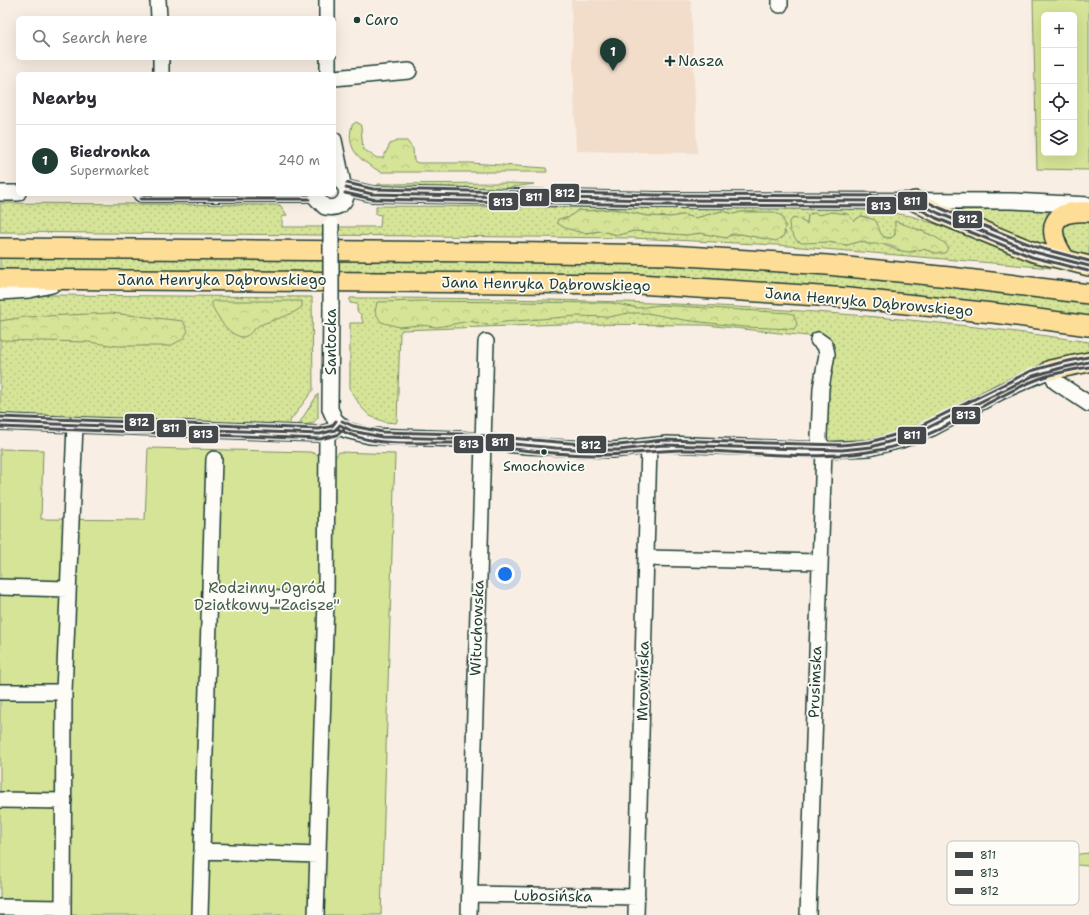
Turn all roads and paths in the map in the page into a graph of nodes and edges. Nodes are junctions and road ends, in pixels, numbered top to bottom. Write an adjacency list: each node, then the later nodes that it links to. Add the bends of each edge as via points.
1 (158, 0): 3 (street)
2 (327, 0): 4 (street)
3 (159, 16)
4 (327, 16)
5 (161, 60): 8 (street)
6 (328, 60): 9 (street)
7 (408, 71): 10 (street)
8 (162, 72)
9 (328, 72)
10 (336, 78)
11 (336, 152): 12 (street)
12 (341, 183): 16 (street, via 352,191 380,194 665,200); 18 (street, via 344,201 339,206)
13 (0, 193): 14 (street)
14 (16, 193)
15 (317, 196): 18 (street, via 320,204)
16 (915, 201): 17 (street, via 1012,201); 21 (main road, via 1034,252)
17 (1089, 205)
18 (331, 208): 35 (street, Santocka, bridge, via 330,409)
19 (1089, 212): 21 (main road, via 1065,213 1060,215 1056,222 1055,240)
20 (0, 248): 26 (main road, Jana Henryka Dąbrowskiego, via 477,251 677,256 898,272)
21 (1065, 259): 22 (main road)
22 (1089, 266)
23 (0, 279): 24 (main road, Jana Henryka Dąbrowskiego)
24 (81, 279): 25 (street, via 29,290); 27 (main road, Jana Henryka Dąbrowskiego, via 638,284 856,299)
25 (0, 292)
26 (1089, 294)
27 (1089, 326)
28 (818, 340): 38 (street, Prusimska, via 824,345 827,354 821,388)
29 (486, 342): 37 (street, Wituchowska)
30 (1089, 362): 31 (main road)
31 (1050, 370): 32 (street, via 1056,382); 38 (street, via 1000,392 932,428 901,440 869,448)
32 (1089, 404)
33 (0, 422): 34 (street)
34 (75, 426): 36 (street); 44 (street)
35 (340, 426): 36 (street); 37 (street, via 370,436)
36 (327, 433): 46 (street)
37 (484, 441): 39 (street, via 526,446 612,450); 53 (street, Wituchowska)
38 (821, 443): 39 (street); 42 (street, Prusimska)
39 (648, 446): 41 (street, Mrowińska)
40 (214, 459): 45 (street)
41 (646, 558): 42 (street); 54 (street, Mrowińska)
42 (819, 562): 61 (street, Prusimska)
43 (0, 587): 44 (street)
44 (67, 589): 48 (street)
45 (210, 597): 46 (street); 51 (street)
46 (326, 600): 52 (street)
47 (0, 692): 48 (street)
48 (64, 692): 50 (street)
49 (0, 800): 50 (street)
50 (64, 801): 56 (street)
51 (202, 851): 52 (street); 57 (street)
52 (318, 855): 58 (street)
53 (470, 894): 54 (street, Lubosińska); 59 (street, Wituchowska)
54 (637, 897): 60 (street, Mrowińska)
55 (0, 907): 56 (street)
56 (63, 912)
57 (200, 915)
58 (316, 915)
59 (469, 915)
60 (636, 915)
61 (808, 915)

